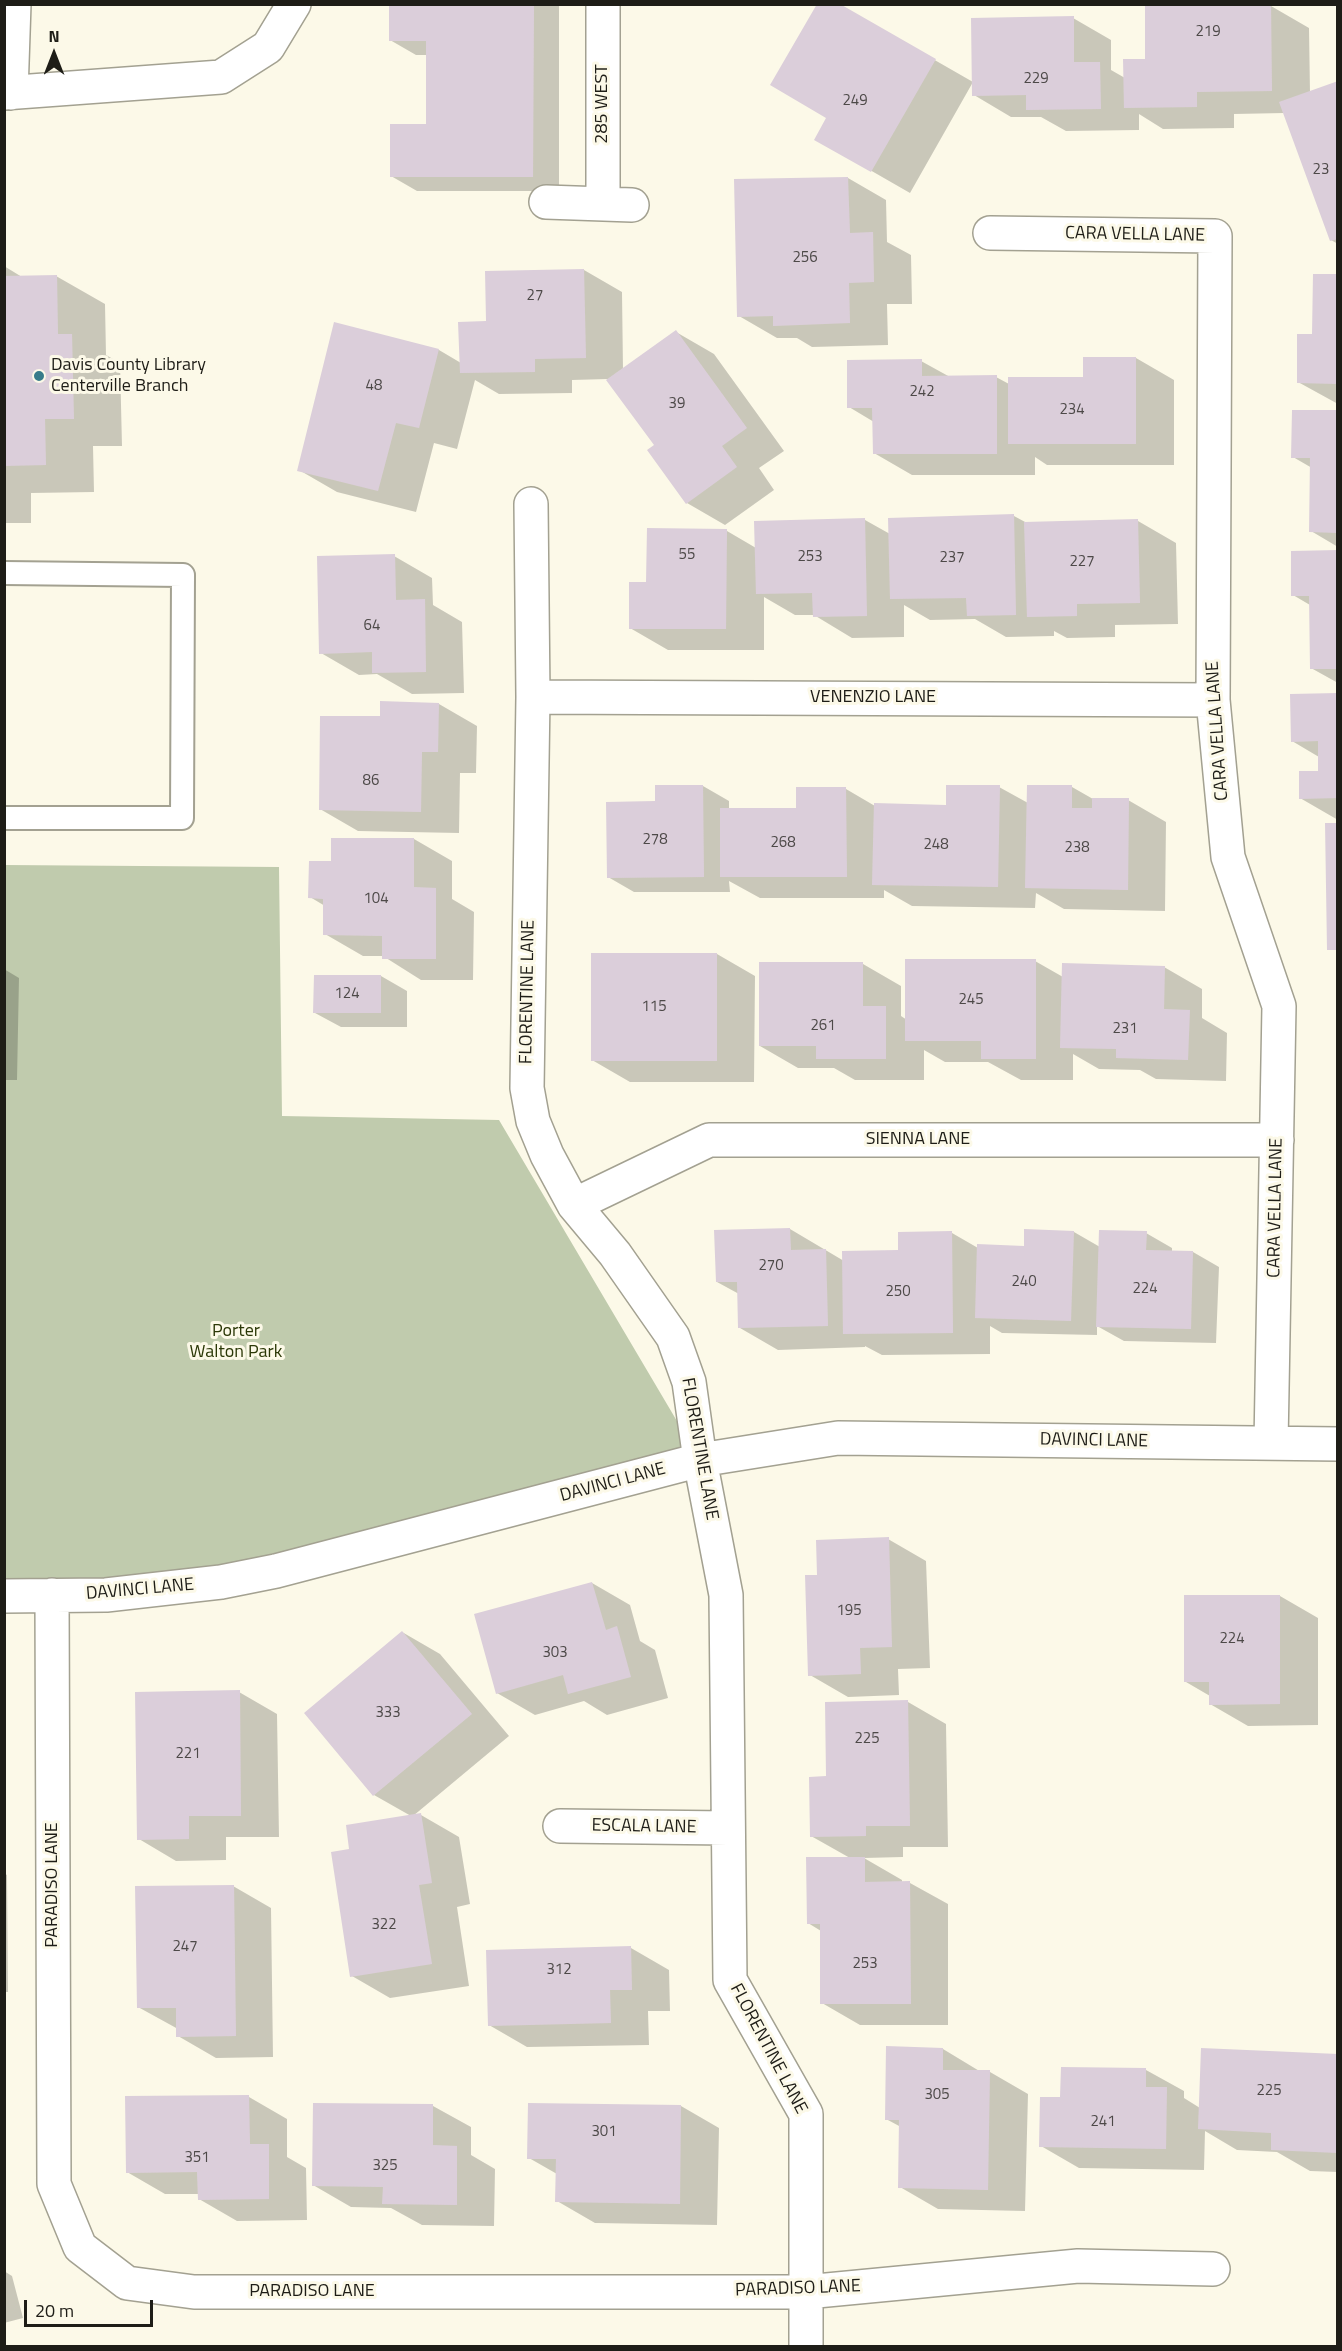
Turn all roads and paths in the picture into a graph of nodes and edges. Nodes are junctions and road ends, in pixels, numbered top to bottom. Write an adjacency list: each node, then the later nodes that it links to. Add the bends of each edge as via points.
1 (14, 4): 4 (street)
2 (294, 4): 4 (street, via 268,47 220,77)
3 (603, 4): 5 (street, 285 WEST, via 617,204)
4 (8, 93)
5 (546, 202)
6 (990, 234): 10 (street, CARA VELLA LANE, via 1215,236)
7 (531, 504): 9 (street, FLORENTINE LANE)
8 (4, 573): 11 (lane, via 183,574 183,693 182,818)
9 (533, 697): 10 (street, VENENZIO LANE); 13 (street, FLORENTINE LANE, via 527,1088 533,1121)
10 (1213, 700): 12 (street, CARA VELLA LANE, via 1228,856 1279,1006)
11 (4, 818)
12 (1277, 1140): 13 (street, SIENNA LANE, via 709,1140); 14 (street, CARA VELLA LANE)
13 (574, 1205): 16 (street, FLORENTINE LANE, via 615,1254 673,1337 689,1382)
14 (1271, 1443): 15 (street, DAVINCI LANE); 16 (street, DAVINCI LANE, via 838,1438)
15 (1338, 1444)
16 (700, 1460): 17 (street, DAVINCI LANE, via 276,1571 221,1582 106,1595); 20 (street, FLORENTINE LANE, via 726,1595)
17 (52, 1595): 18 (street, DAVINCI LANE); 22 (street, PARADISO LANE, via 54,2184 80,2247 127,2283 194,2292)
18 (4, 1596)
19 (560, 1826): 20 (street, ESCALA LANE)
20 (728, 1828): 22 (street, FLORENTINE LANE, via 730,1980 806,2114)
21 (1213, 2269): 22 (street, PARADISO LANE, via 1078,2266)
22 (806, 2292): 23 (street, FLORENTINE LANE)
23 (806, 2346)

